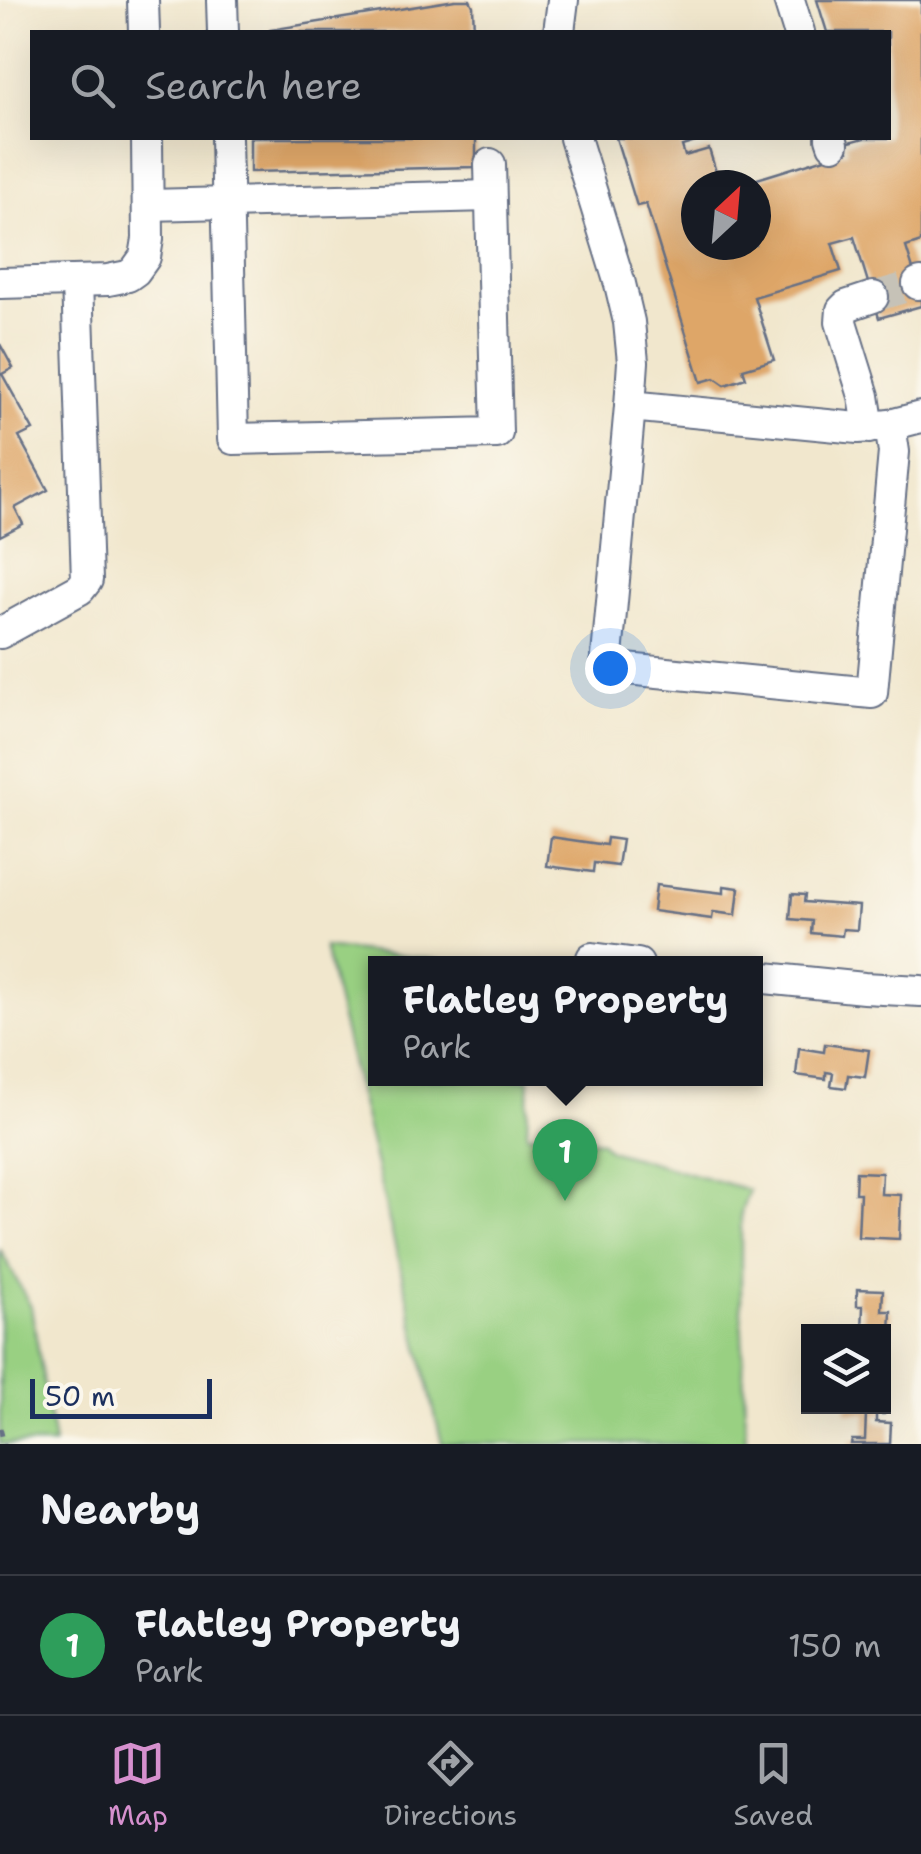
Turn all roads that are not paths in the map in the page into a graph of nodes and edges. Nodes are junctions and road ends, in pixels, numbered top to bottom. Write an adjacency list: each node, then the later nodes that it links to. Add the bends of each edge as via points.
1 (143, 0): 5 (street)
2 (222, 0): 6 (street)
3 (563, 0): 7 (street)
4 (789, 0): 8 (street)
5 (144, 30)
6 (222, 30)
7 (560, 30)
8 (798, 30)
9 (147, 140): 15 (street)
10 (226, 140): 14 (street)
11 (576, 140): 19 (street, via 629,322)
12 (490, 164): 13 (street)
13 (490, 196): 14 (street); 14 (street, via 497,433 232,439)
14 (228, 203): 15 (street)
15 (148, 205): 16 (street, via 140,265 128,276)
16 (78, 281): 17 (street); 22 (street, via 87,580)
17 (0, 283)
18 (873, 297): 21 (street, via 846,306 841,316)
19 (630, 406): 21 (street); 21 (street, via 606,668 872,694 894,452)
20 (921, 417): 21 (street)
21 (879, 427)
22 (0, 633)
23 (763, 978): 24 (street)
24 (921, 991)

